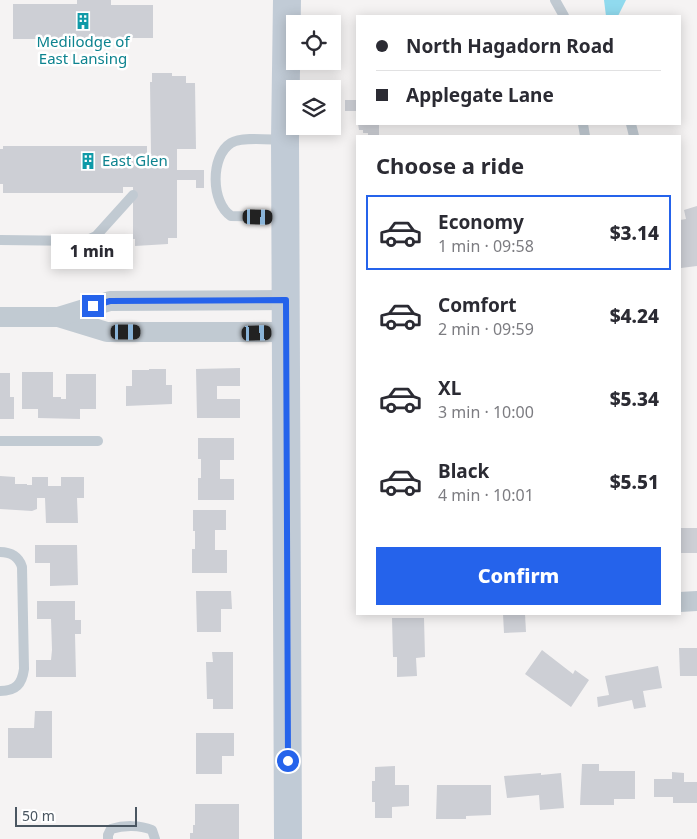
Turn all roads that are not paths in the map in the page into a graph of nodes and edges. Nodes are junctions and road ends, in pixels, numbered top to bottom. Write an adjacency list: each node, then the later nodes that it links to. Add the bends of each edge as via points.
1 (287, 0): 4 (street)
2 (555, 0): 3 (lane)
3 (563, 15)
4 (285, 140): 6 (street); 6 (lane, via 232,142 219,158 216,188 218,199 230,216)
5 (133, 195): 7 (lane, via 96,236 85,241)
6 (286, 218): 8 (street)
7 (0, 240)
8 (286, 300): 10 (street, via 110,301); 11 (street)
9 (0, 317): 10 (street)
10 (58, 317): 11 (street, via 107,332)
11 (286, 332): 20 (street)
12 (0, 441): 13 (lane)
13 (98, 441)
14 (0, 552): 17 (lane, via 14,555 22,568 24,669 20,685)
15 (697, 601): 16 (street)
16 (681, 602)
17 (0, 691)
18 (108, 839): 19 (lane, via 111,829 127,826 152,830)
19 (155, 839)
20 (288, 839)

